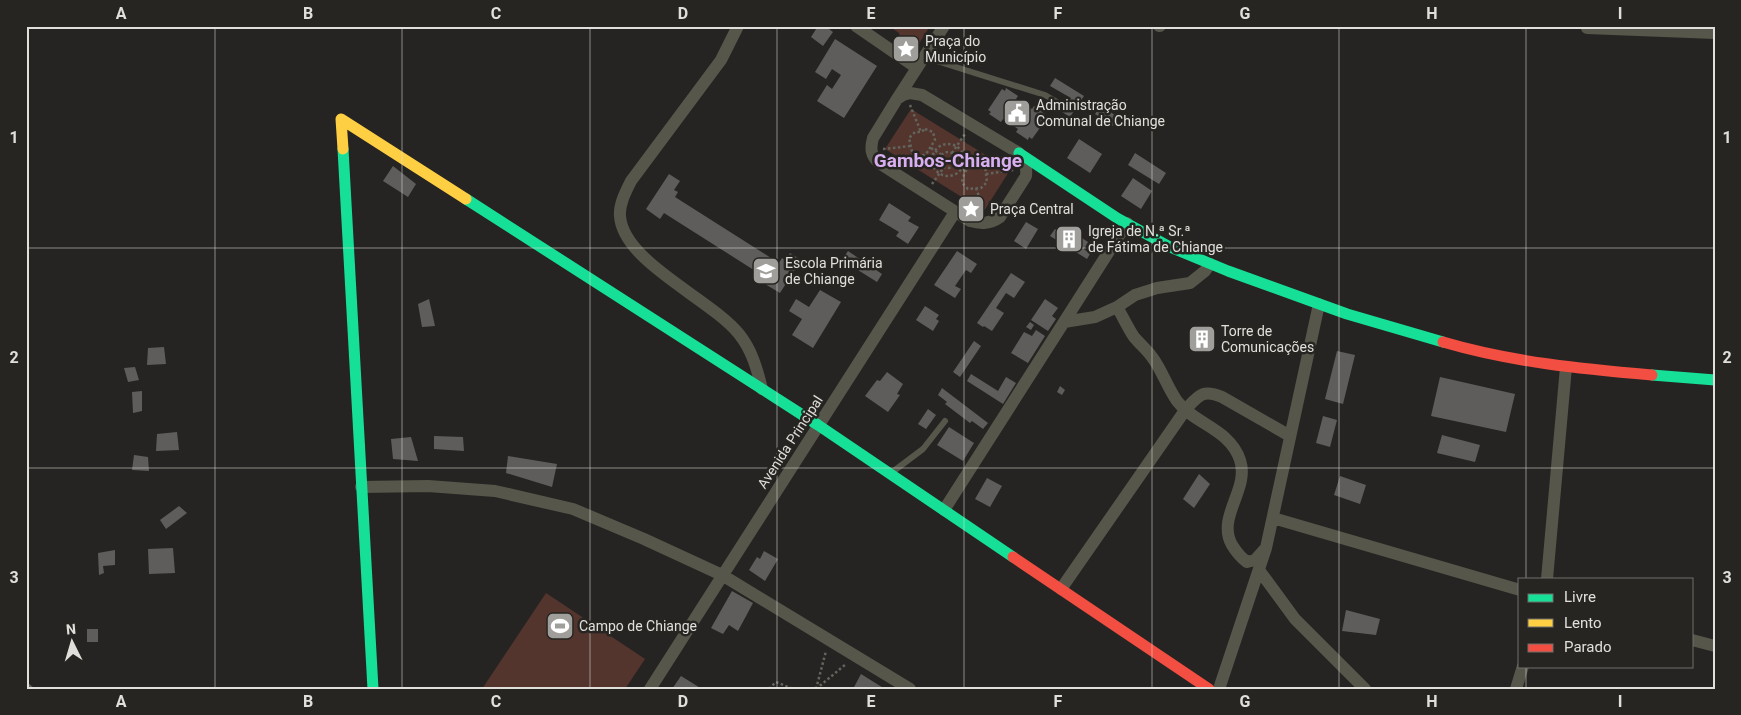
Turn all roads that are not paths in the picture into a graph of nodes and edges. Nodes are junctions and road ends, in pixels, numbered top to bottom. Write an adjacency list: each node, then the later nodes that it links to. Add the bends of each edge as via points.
1 (738, 26): 18 (street, via 722,60 631,180 619,215 622,230 632,246 738,333 751,351)
2 (856, 26): 6 (street)
3 (944, 26): 6 (street)
4 (1588, 26): 5 (street)
5 (1715, 33)
6 (921, 62): 7 (street); 8 (lane, via 1045,95)
7 (901, 96): 9 (street, via 910,93 922,95); 10 (street, via 872,138 874,158)
8 (1057, 102)
9 (1019, 154): 10 (street, via 1027,168 1026,176 1000,217 978,223); 11 (street)
10 (955, 212): 21 (street, Avenida Principal)
11 (1127, 223): 12 (street, via 1170,248); 15 (street)
12 (1210, 264): 13 (street); 14 (street, via 1190,283 1157,288 1136,295)
13 (1319, 304): 16 (street, via 1463,348); 22 (street)
14 (1117, 307): 15 (street, via 1095,317); 19 (street, via 1134,337 1153,358 1177,402)
15 (1064, 322): 25 (street)
16 (1566, 367): 17 (street); 30 (street)
17 (1715, 380)
18 (762, 390): 21 (street); 24 (street, via 341,119)
19 (1186, 409): 22 (street, via 1201,394 1212,393); 27 (street, via 1234,447 1241,462 1241,481 1227,521 1230,541 1239,557 1247,562 1255,560); 31 (street)
20 (945, 421): 23 (lane, via 923,449)
21 (818, 425): 23 (street); 29 (street, Avenida Principal)
22 (1290, 436): 26 (street)
23 (890, 474): 25 (street)
24 (361, 487): 29 (street, via 428,486 495,491 564,507 644,539); 36 (street)
25 (944, 510): 31 (street)
26 (1273, 518): 27 (street); 32 (street)
27 (1266, 548): 28 (street)
28 (1259, 570): 40 (street); 41 (street, via 1296,619)
29 (722, 576): 37 (street, Avenida Principal); 38 (street)
30 (1547, 578)
31 (1061, 589): 39 (street)
32 (1518, 589)
33 (1694, 641): 34 (street)
34 (1715, 646)
35 (1522, 668): 42 (street)
36 (373, 689)
37 (650, 689)
38 (910, 689)
39 (1209, 689)
40 (1219, 689)
41 (1365, 689)
42 (1516, 689)

